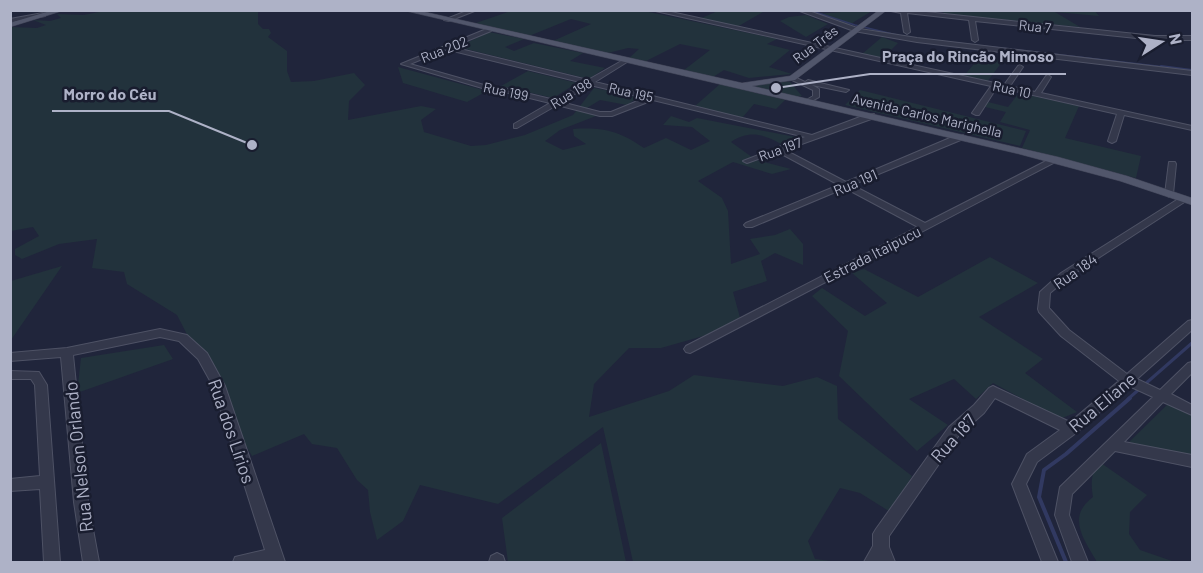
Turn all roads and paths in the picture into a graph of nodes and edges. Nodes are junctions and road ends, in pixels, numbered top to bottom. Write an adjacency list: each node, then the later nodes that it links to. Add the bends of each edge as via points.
1 (62, 10): 8 (main road)
2 (405, 10): 11 (main road, Avenida Carlos Marighella)
3 (475, 10): 11 (street)
4 (653, 10): 10 (street)
5 (693, 10): 10 (street)
6 (799, 10): 14 (street)
7 (886, 10): 9 (street, Rua 7); 14 (main road, Rua Três)
8 (50, 13): 13 (main road)
9 (904, 13): 12 (street, Rua 7); 16 (street)
10 (681, 16): 20 (street)
11 (447, 20): 15 (main road, Avenida Carlos Marighella)
12 (972, 20): 17 (street, Rua 7, via 1148,38); 18 (street)
13 (10, 23)
14 (856, 29): 20 (main road, Rua Três); 24 (street)
15 (489, 30): 19 (street, Rua 202); 21 (main road, Avenida Carlos Marighella)
16 (907, 32)
17 (1192, 38)
18 (975, 40)
19 (449, 48): 22 (street, Rua 202, via 404,64); 27 (street, Rua 195)
20 (832, 49): 26 (main road, Rua Três); 30 (street, Rua 10)
21 (625, 61): 27 (street, Rua 198); 29 (main road, Avenida Carlos Marighella)
22 (409, 67): 36 (street, Rua 199)
23 (1020, 67): 31 (street)
24 (1192, 73)
25 (1048, 77): 33 (street)
26 (792, 78): 28 (street); 29 (main road, Rua Três); 35 (main road, Rua Três)
27 (587, 82): 34 (street, Rua 195); 36 (street, Rua 198)
28 (804, 82): 32 (street); 35 (street, via 818,92)
29 (738, 85): 35 (main road, Avenida Carlos Marighella)
30 (995, 85): 31 (street, Rua 10); 37 (street)
31 (1006, 87): 33 (street, Rua 10)
32 (846, 90)
33 (1037, 94): 38 (street, Rua 10)
34 (654, 97): 36 (street, via 607,114); 42 (street, Rua 195)
35 (808, 101): 39 (main road, Avenida Carlos Marighella)
36 (553, 103): 40 (street, Rua 198)
37 (976, 113)
38 (1120, 113): 41 (street, Rua 10); 44 (street)
39 (871, 116): 42 (street, Rua 197); 43 (main road, Avenida Carlos Marighella)
40 (517, 126)
41 (1192, 128)
42 (812, 137): 45 (street, Rua 197)
43 (960, 137): 47 (main road, Avenida Carlos Marighella); 49 (street, Rua 191)
44 (1112, 141)
45 (778, 149): 46 (street, Rua 197); 49 (street)
46 (747, 160)
47 (1055, 160): 50 (main road, Avenida Carlos Marighella); 53 (street, Estrada Itaipucu)
48 (1172, 164): 50 (street)
49 (847, 186): 52 (street, Rua 191); 53 (street)
50 (1169, 194): 51 (main road, Avenida Carlos Marighella)
51 (1188, 200): 60 (street, Rua 184, via 1065,275 1045,292 1043,309 1054,321 1086,351)
52 (749, 225)
53 (925, 227): 55 (street, Estrada Itaipucu)
54 (1192, 324): 60 (street, Rua Eliane)
55 (690, 349)
56 (67, 352): 57 (street, Rua dos Lírios); 69 (street, Rua dos Lírios, via 160,333 183,338 203,356 219,386); 71 (street, Rua Nelson Orlando, via 81,502)
57 (10, 357)
58 (1192, 366): 61 (street)
59 (10, 375): 66 (street, Rua Nelson Orlando, via 35,375 40,385)
60 (1129, 380): 61 (street, Rua 184); 63 (street, Rua Eliane)
61 (1164, 396): 62 (street, Rua 184); 64 (street)
62 (1192, 410)
63 (1071, 429): 68 (street, Rua 187, via 993,391 926,467 881,534); 75 (street, Rua Eliane, via 1032,458 1019,484)
64 (1113, 445): 65 (street); 76 (street, via 1065,491 1062,515)
65 (1192, 461)
66 (48, 482): 67 (street); 70 (street, Rua Nelson Orlando)
67 (10, 485)
68 (881, 547): 73 (street); 74 (street)
69 (275, 559): 72 (street)
70 (52, 562)
71 (91, 562)
72 (241, 562)
73 (872, 562)
74 (887, 562)
75 (1050, 562)
76 (1080, 562)

